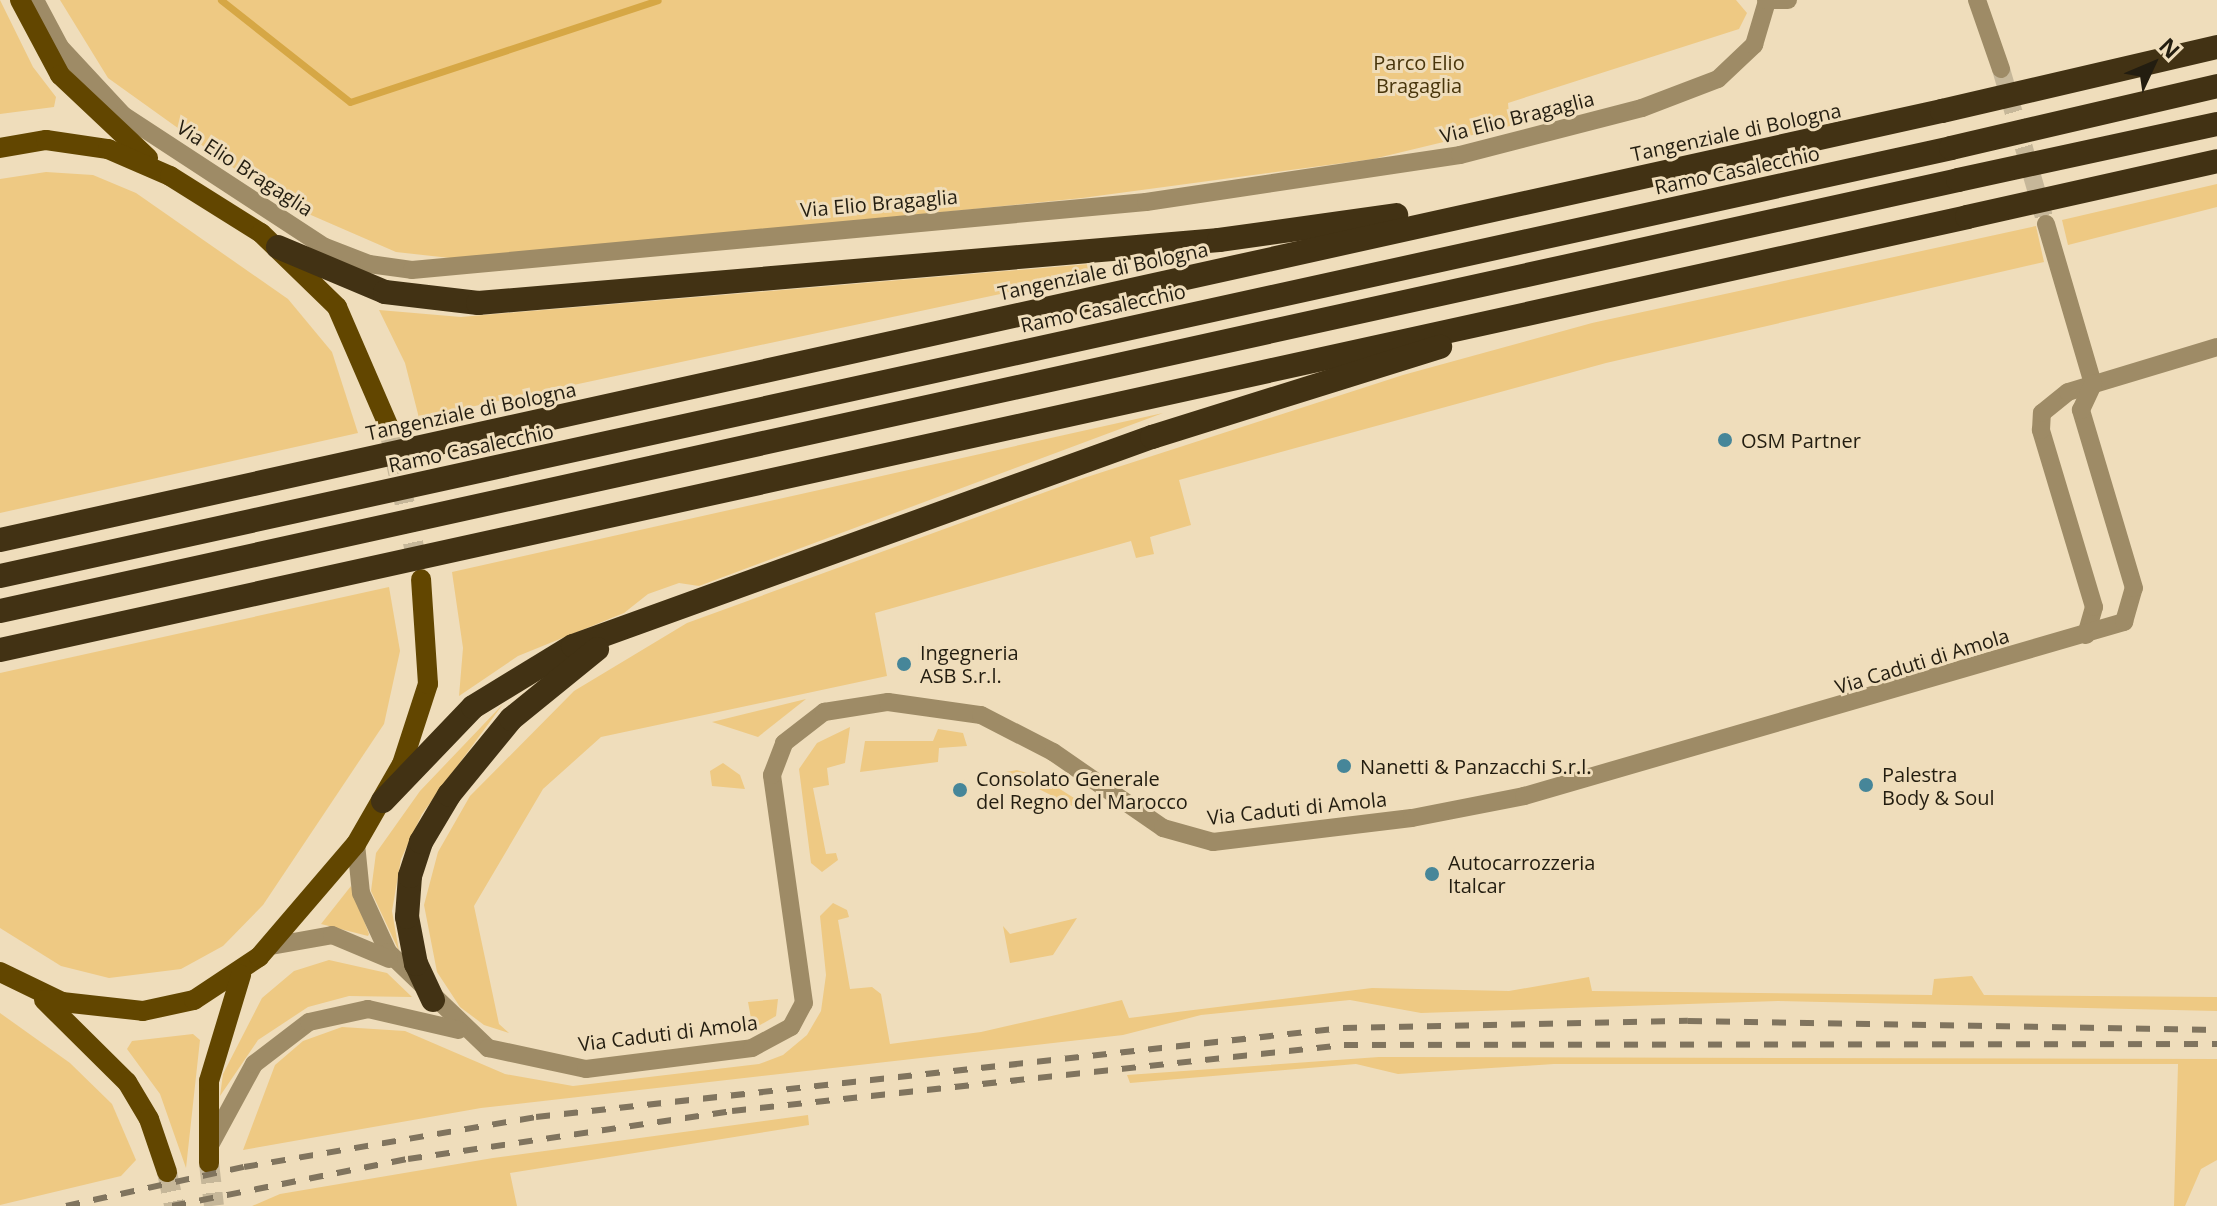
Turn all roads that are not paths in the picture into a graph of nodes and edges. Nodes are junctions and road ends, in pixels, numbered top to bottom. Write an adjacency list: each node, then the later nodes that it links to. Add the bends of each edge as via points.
1 (20, 0): 12 (main road, via 43,52 84,104)
2 (35, 0): 3 (street, Via Elio Bragaglia, via 60,47 123,115 325,247 369,264 412,270 1146,202 1460,155 1642,108 1718,79 1754,45)
3 (1766, 0): 4 (street, Via Elio Bragaglia)
4 (1788, 0)
5 (1977, 0): 7 (street)
6 (2217, 47): 13 (highway, Tangenziale di Bologna, bridge)
7 (2001, 69)
8 (2217, 86): 21 (highway, Ramo Casalecchio, bridge)
9 (2217, 124): 23 (highway, bridge)
10 (0, 148): 12 (main road, via 46,140 89,144)
11 (2217, 161): 16 (highway, bridge)
12 (170, 176): 15 (main road)
13 (1636, 177): 15 (highway, via 1219,240 478,303 385,292); 20 (highway, Tangenziale di Bologna)
14 (2046, 224): 18 (street)
15 (278, 247): 19 (main road, via 319,285 349,327)
16 (1671, 281): 24 (highway, via 1165,432); 26 (highway)
17 (2217, 347): 18 (street)
18 (2093, 384): 25 (street, Via Caduti di Amola, via 2084,397 2083,417 2135,597 2124,622); 25 (street, via 2052,400 2040,419 2094,607)
19 (388, 425)
20 (0, 540)
21 (0, 576)
22 (421, 579): 27 (main road, via 428,684 416,728)
23 (0, 611)
24 (659, 616): 27 (highway, via 573,646 499,687 428,749); 34 (highway, via 579,660 540,691 484,751 435,818 410,876 407,917 416,964)
25 (2086, 635): 35 (street, Via Caduti di Amola, via 1511,799 1229,842 1175,834 1053,752 990,718 888,702 846,705 802,726 773,764 774,800 805,978 804,1003 791,1027 752,1048 586,1069 507,1055)
26 (0, 650)
27 (383, 801): 28 (main road)
28 (356, 844): 29 (main road); 30 (street, Via Caduti di Amola, via 369,917)
29 (271, 946): 30 (street, Via Caduti di Amola, via 332,935); 31 (main road)
30 (398, 965): 34 (street, Via Caduti di Amola)
31 (242, 971): 33 (main road, via 194,1000 143,1011 82,1007); 36 (main road, via 213,1059)
32 (0, 972): 33 (main road)
33 (32, 989): 37 (main road, via 127,1082 149,1119)
34 (433, 1000): 35 (street, Via Caduti di Amola)
35 (467, 1033): 36 (street, Via Caduti di Amola, via 368,1009 309,1022 254,1064)
36 (208, 1156)
37 (167, 1172)

